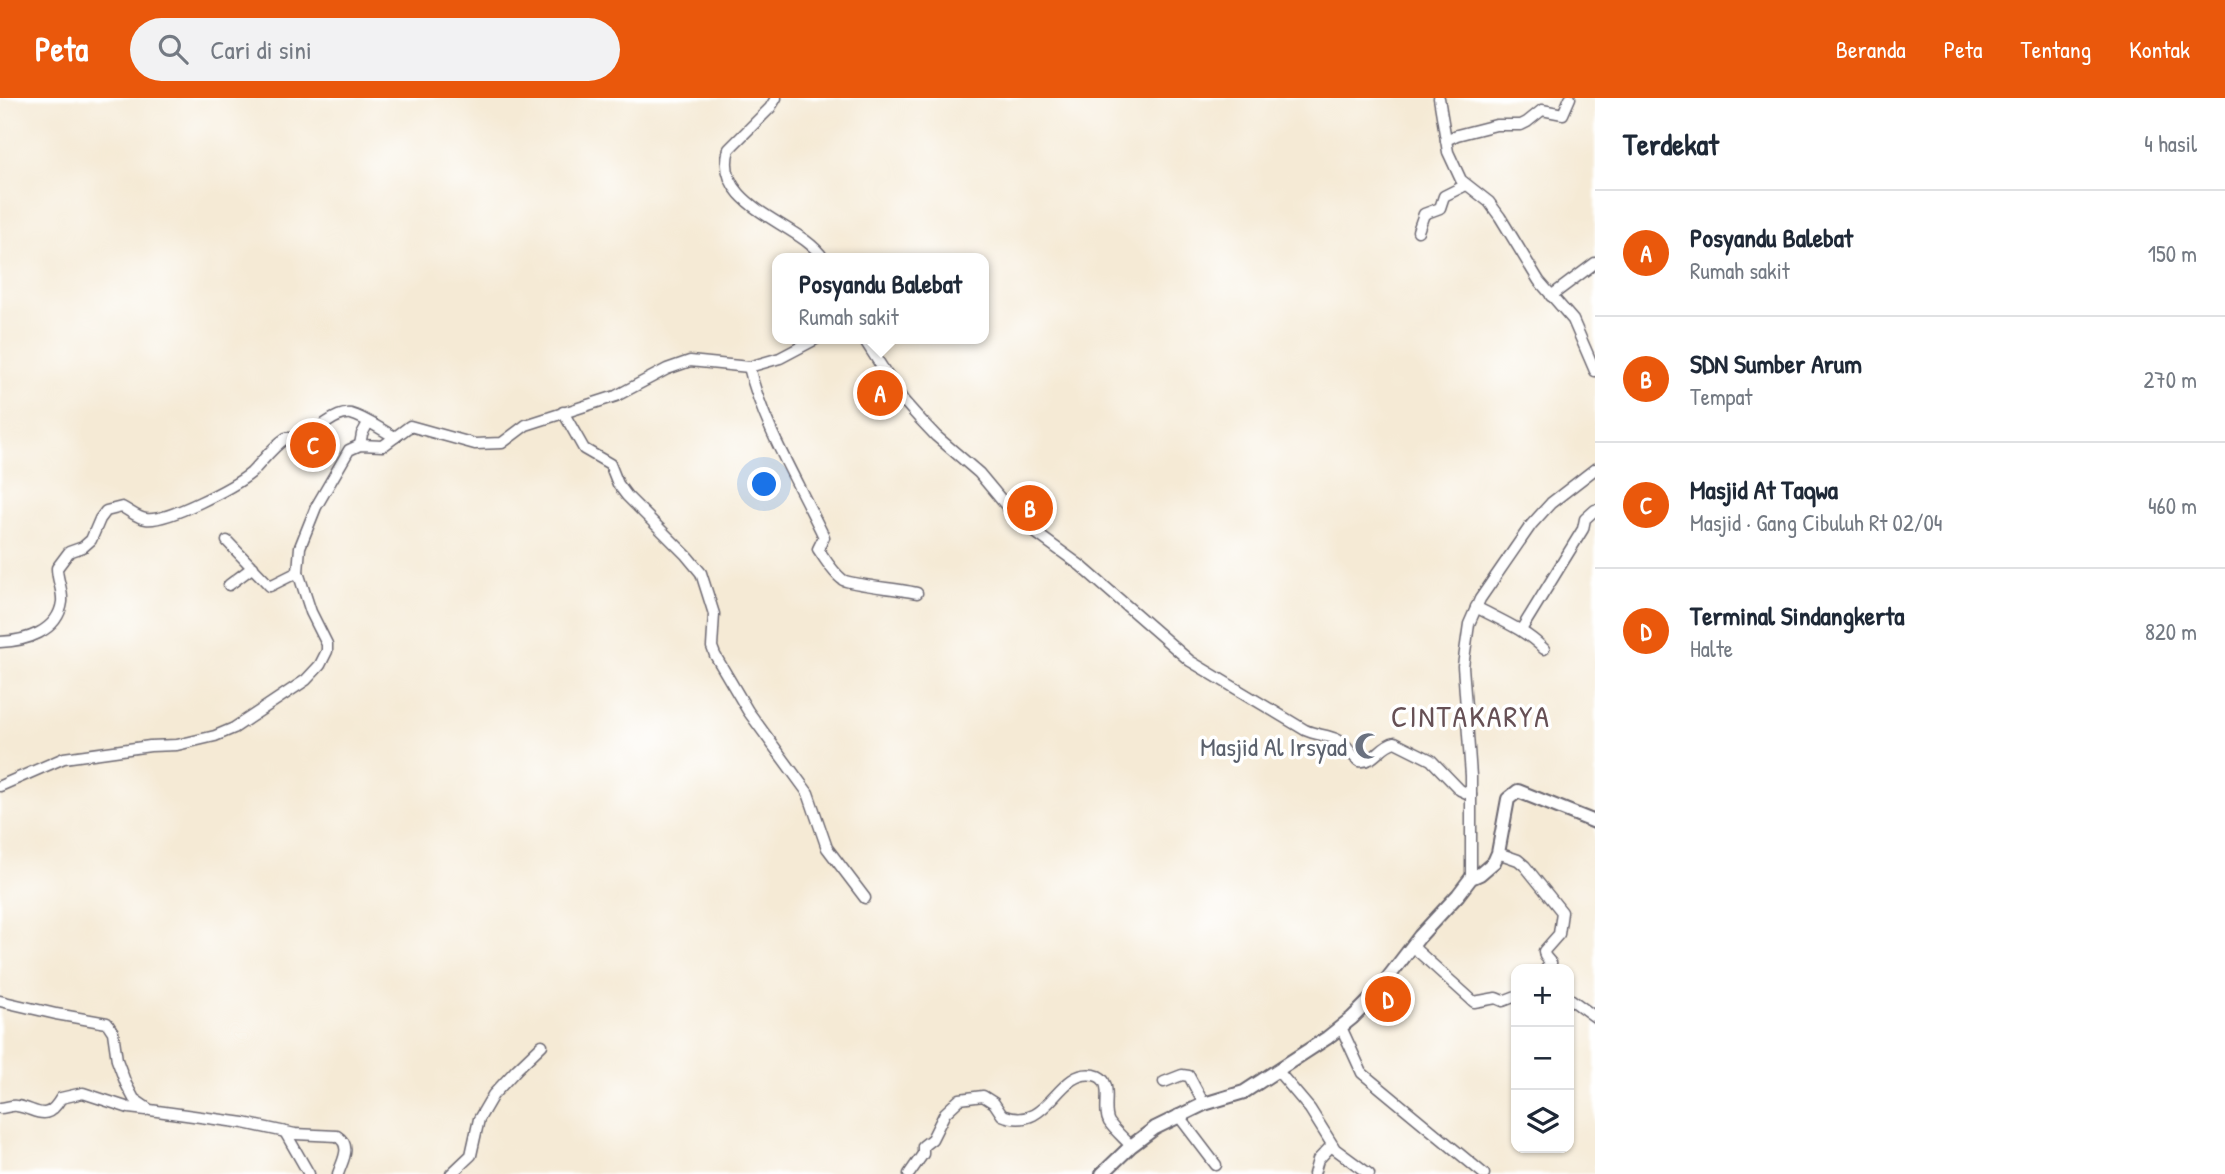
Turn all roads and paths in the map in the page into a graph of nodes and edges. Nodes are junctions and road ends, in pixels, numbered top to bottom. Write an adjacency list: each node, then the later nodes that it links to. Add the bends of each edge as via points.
1 (776, 98): 7 (street, via 729,149 729,176 757,210)
2 (1439, 98): 4 (street)
3 (1570, 98): 4 (street, via 1563,114 1542,110 1521,125 1496,125)
4 (1446, 141): 5 (street)
5 (1466, 185): 6 (street, via 1444,196 1440,208 1424,214); 9 (street, via 1489,202)
6 (1418, 231)
7 (820, 253)
8 (1595, 263): 9 (street)
9 (1551, 296): 13 (street, via 1573,320)
10 (807, 344): 12 (street)
11 (867, 344): 30 (street, via 911,409 979,473 1009,509 1190,661 1305,730 1345,744 1359,761 1373,758 1395,742 1431,761)
12 (749, 367): 14 (street, via 690,361 616,396); 24 (street, via 777,445 824,537 818,549 822,555 844,580)
13 (1595, 370)
14 (563, 412): 16 (street, via 526,425 502,443 475,444 412,426); 34 (street, via 584,449 610,464 627,496 701,573 714,614 715,654 748,711 808,793 827,848)
15 (368, 423): 16 (street); 17 (street); 27 (street, via 344,414 300,445 286,439 248,474 175,514 147,519 122,507 108,510 91,540 69,552 58,566 62,593 58,615 32,637)
16 (395, 437): 17 (street, via 383,446)
17 (360, 445): 22 (street, via 349,450 316,507 300,547)
18 (1593, 474): 25 (street, via 1551,502)
19 (1595, 510): 26 (street, via 1585,519)
20 (226, 541): 21 (street)
21 (253, 567): 22 (street, via 270,586); 23 (street)
22 (298, 572): 29 (street, via 310,612 327,644 320,665 306,680 215,736 64,758)
23 (229, 585)
24 (917, 593)
25 (1476, 607): 26 (street); 30 (street, via 1468,624 1463,666)
26 (1521, 630): 28 (street)
27 (0, 642)
28 (1544, 649)
29 (0, 786)
30 (1471, 795): 33 (street)
31 (1595, 821): 32 (main road, via 1518,791 1508,799)
32 (1498, 853): 33 (main road, via 1489,868); 36 (street, via 1525,866 1562,912 1559,934 1544,951)
33 (1471, 878): 35 (main road)
34 (865, 898)
35 (1412, 946): 37 (street, via 1474,1002); 41 (main road, via 1374,996)
36 (1550, 964)
37 (1511, 998)
38 (0, 1001): 47 (street, via 107,1023 126,1084 134,1099)
39 (1574, 1002): 40 (street)
40 (1595, 1017)
41 (1340, 1027): 43 (main road); 60 (street, via 1362,1073)
42 (542, 1045): 55 (street, via 493,1095 474,1132 472,1152)
43 (1277, 1070): 45 (main road, via 1244,1092); 50 (street, via 1310,1109)
44 (1164, 1082): 45 (street, via 1189,1076)
45 (1204, 1104): 48 (main road)
46 (0, 1108): 47 (street, via 17,1106 43,1113 61,1098 83,1093)
47 (150, 1110): 49 (street)
48 (1178, 1115): 51 (main road); 52 (street)
49 (285, 1132): 53 (street); 54 (street, via 342,1139 346,1152)
50 (1332, 1145): 58 (street, via 1318,1160); 59 (street)
51 (1131, 1146): 56 (street, via 1109,1121 1104,1081 1086,1074 1026,1119 1002,1115 983,1096 960,1098 945,1113); 57 (main road)
52 (1216, 1165)
53 (309, 1174)
54 (338, 1174)
55 (451, 1174)
56 (909, 1174)
57 (1102, 1174)
58 (1314, 1174)
59 (1369, 1174)
60 (1483, 1174)

